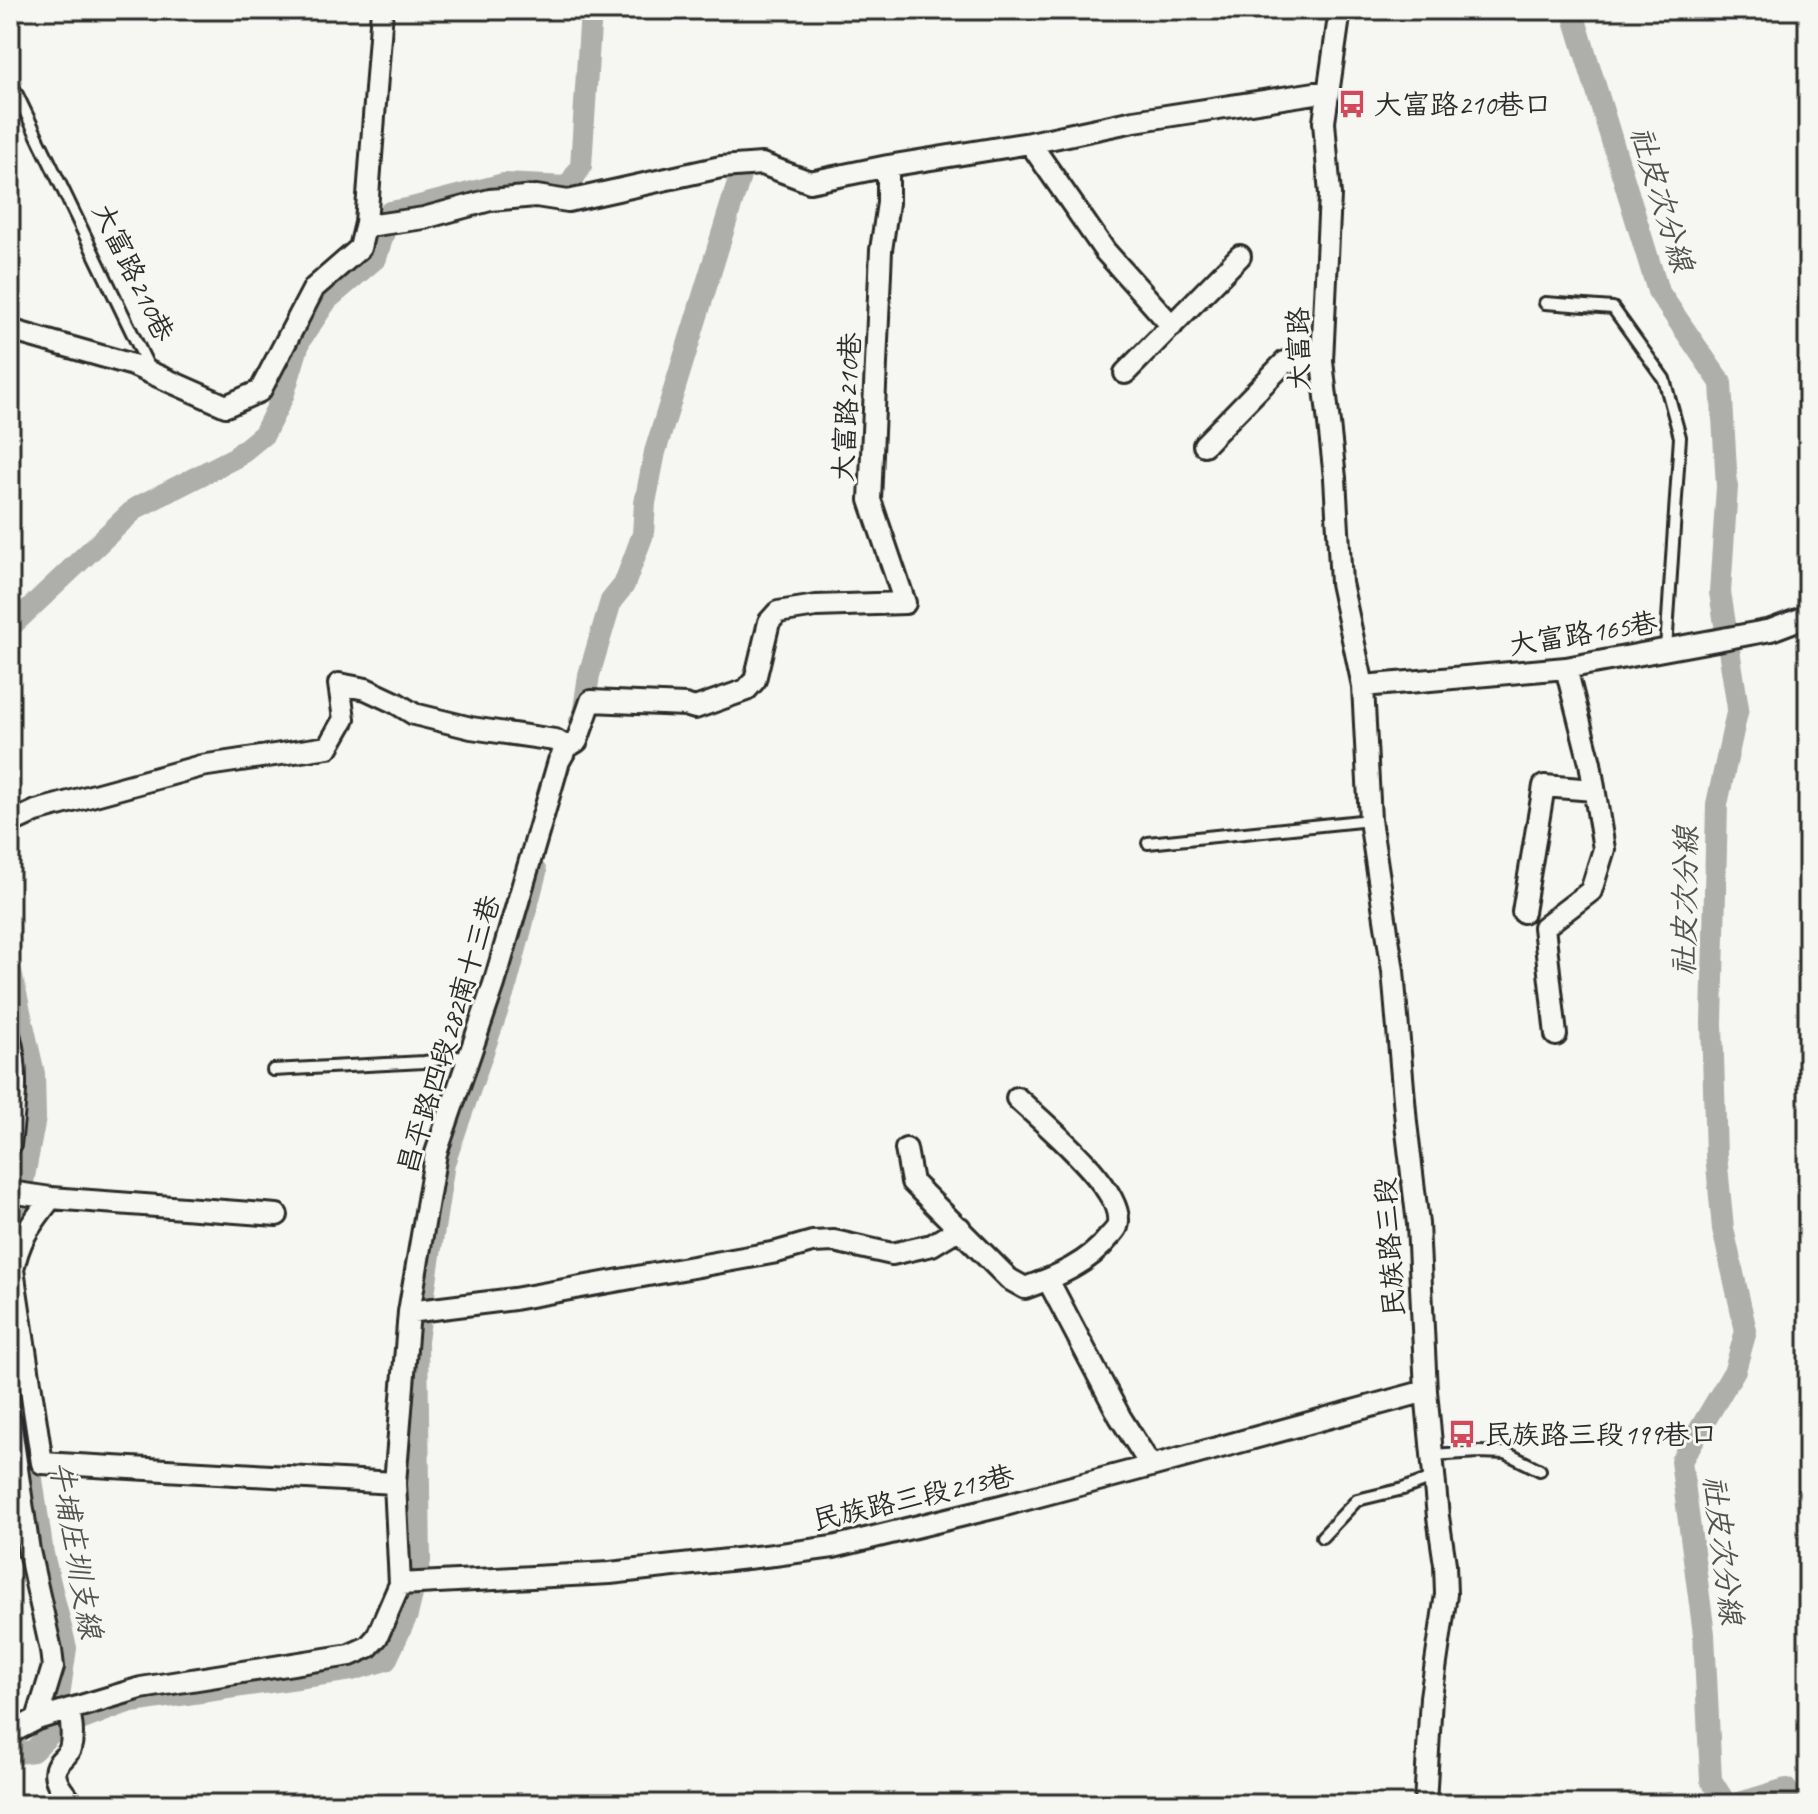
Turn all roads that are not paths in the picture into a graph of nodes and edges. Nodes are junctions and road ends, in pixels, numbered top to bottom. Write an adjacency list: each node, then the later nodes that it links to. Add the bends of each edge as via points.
1 (382, 10): 7 (street, 大富路210巷)
2 (1340, 10): 4 (street, 大富路)
3 (10, 80): 13 (lane, 大富路210巷)
4 (1328, 91): 5 (street); 12 (street, 大富路, via 1324,122 1330,195)
5 (1030, 143): 6 (street); 10 (street, via 1105,251)
6 (888, 166): 7 (street, via 810,182 762,164 721,167 568,201 536,196 490,200 424,218); 20 (street, 大富路210巷, via 870,500 905,603 778,612 769,622 755,680 746,690 695,708 591,701 577,741)
7 (370, 224): 13 (street, 大富路210巷, via 360,248 314,288 260,391 226,406)
8 (1240, 256): 10 (street)
9 (1545, 303): 17 (lane, via 1613,308 1664,379 1680,437)
10 (1172, 326): 14 (street)
11 (10, 330): 13 (street)
12 (1322, 361): 15 (street, via 1285,362); 19 (street, 大富路, via 1341,583)
13 (151, 372)
14 (1125, 373)
15 (1204, 445)
16 (1808, 616): 17 (street, 大富路165巷, via 1771,630)
17 (1666, 649): 18 (street, 大富路165巷)
18 (1566, 668): 19 (street, 大富路165巷); 21 (street)
19 (1363, 686): 22 (street, 民族路三段)
20 (567, 747): 23 (street, via 555,740 414,714 366,689 339,684 344,719 328,747 201,766 36,811); 28 (street, 昌平路四段282南十三巷)
21 (1594, 790): 25 (street, via 1544,786); 26 (street, via 1604,849 1591,891 1544,927)
22 (1370, 820): 24 (lane); 39 (street, 民族路三段, via 1393,971 1418,1224)
23 (10, 823)
24 (1148, 843)
25 (1523, 912)
26 (1556, 1035)
27 (10, 1038): 31 (street)
28 (468, 1059): 29 (lane, via 458,1055 424,1062); 38 (street, 昌平路四段282南十三巷, via 436,1153)
29 (273, 1070)
30 (1017, 1098): 37 (street, via 1074,1151 1107,1189 1117,1210 1117,1228 1099,1251)
31 (10, 1145)
32 (906, 1149): 36 (street, via 912,1182)
33 (19, 1194): 34 (street)
34 (51, 1198): 35 (street); 45 (street, via 17,1247 13,1270 42,1463)
35 (277, 1215)
36 (960, 1228): 37 (street, via 1009,1279 1025,1288); 38 (street, via 932,1245 892,1254 834,1241 812,1242 514,1299)
37 (1048, 1280): 42 (street)
38 (409, 1312): 45 (street, 昌平路四段282南十三巷)
39 (1426, 1391): 41 (street, 民族路三段); 42 (street, 民族路三段213巷)
40 (10, 1421): 49 (street, via 53,1667)
41 (1432, 1455): 43 (lane, via 1506,1453); 44 (street, 民族路三段)
42 (1151, 1466): 47 (street, 民族路三段213巷, via 833,1547 610,1573)
43 (1540, 1470)
44 (1435, 1477): 46 (lane, via 1357,1500); 52 (street, 民族路三段, via 1446,1594 1433,1672)
45 (395, 1483): 47 (street, 昌平路四段282南十三巷)
46 (1322, 1537)
47 (400, 1584): 48 (street, 昌平路四段282南十三巷, via 377,1637 350,1655 141,1688)
48 (69, 1709): 49 (street, 昌平路四段282南十三巷); 51 (street, via 69,1752 54,1774)
49 (37, 1719): 50 (street, 昌平路四段282南十三巷)
50 (10, 1733)
51 (73, 1804)
52 (1425, 1804)

